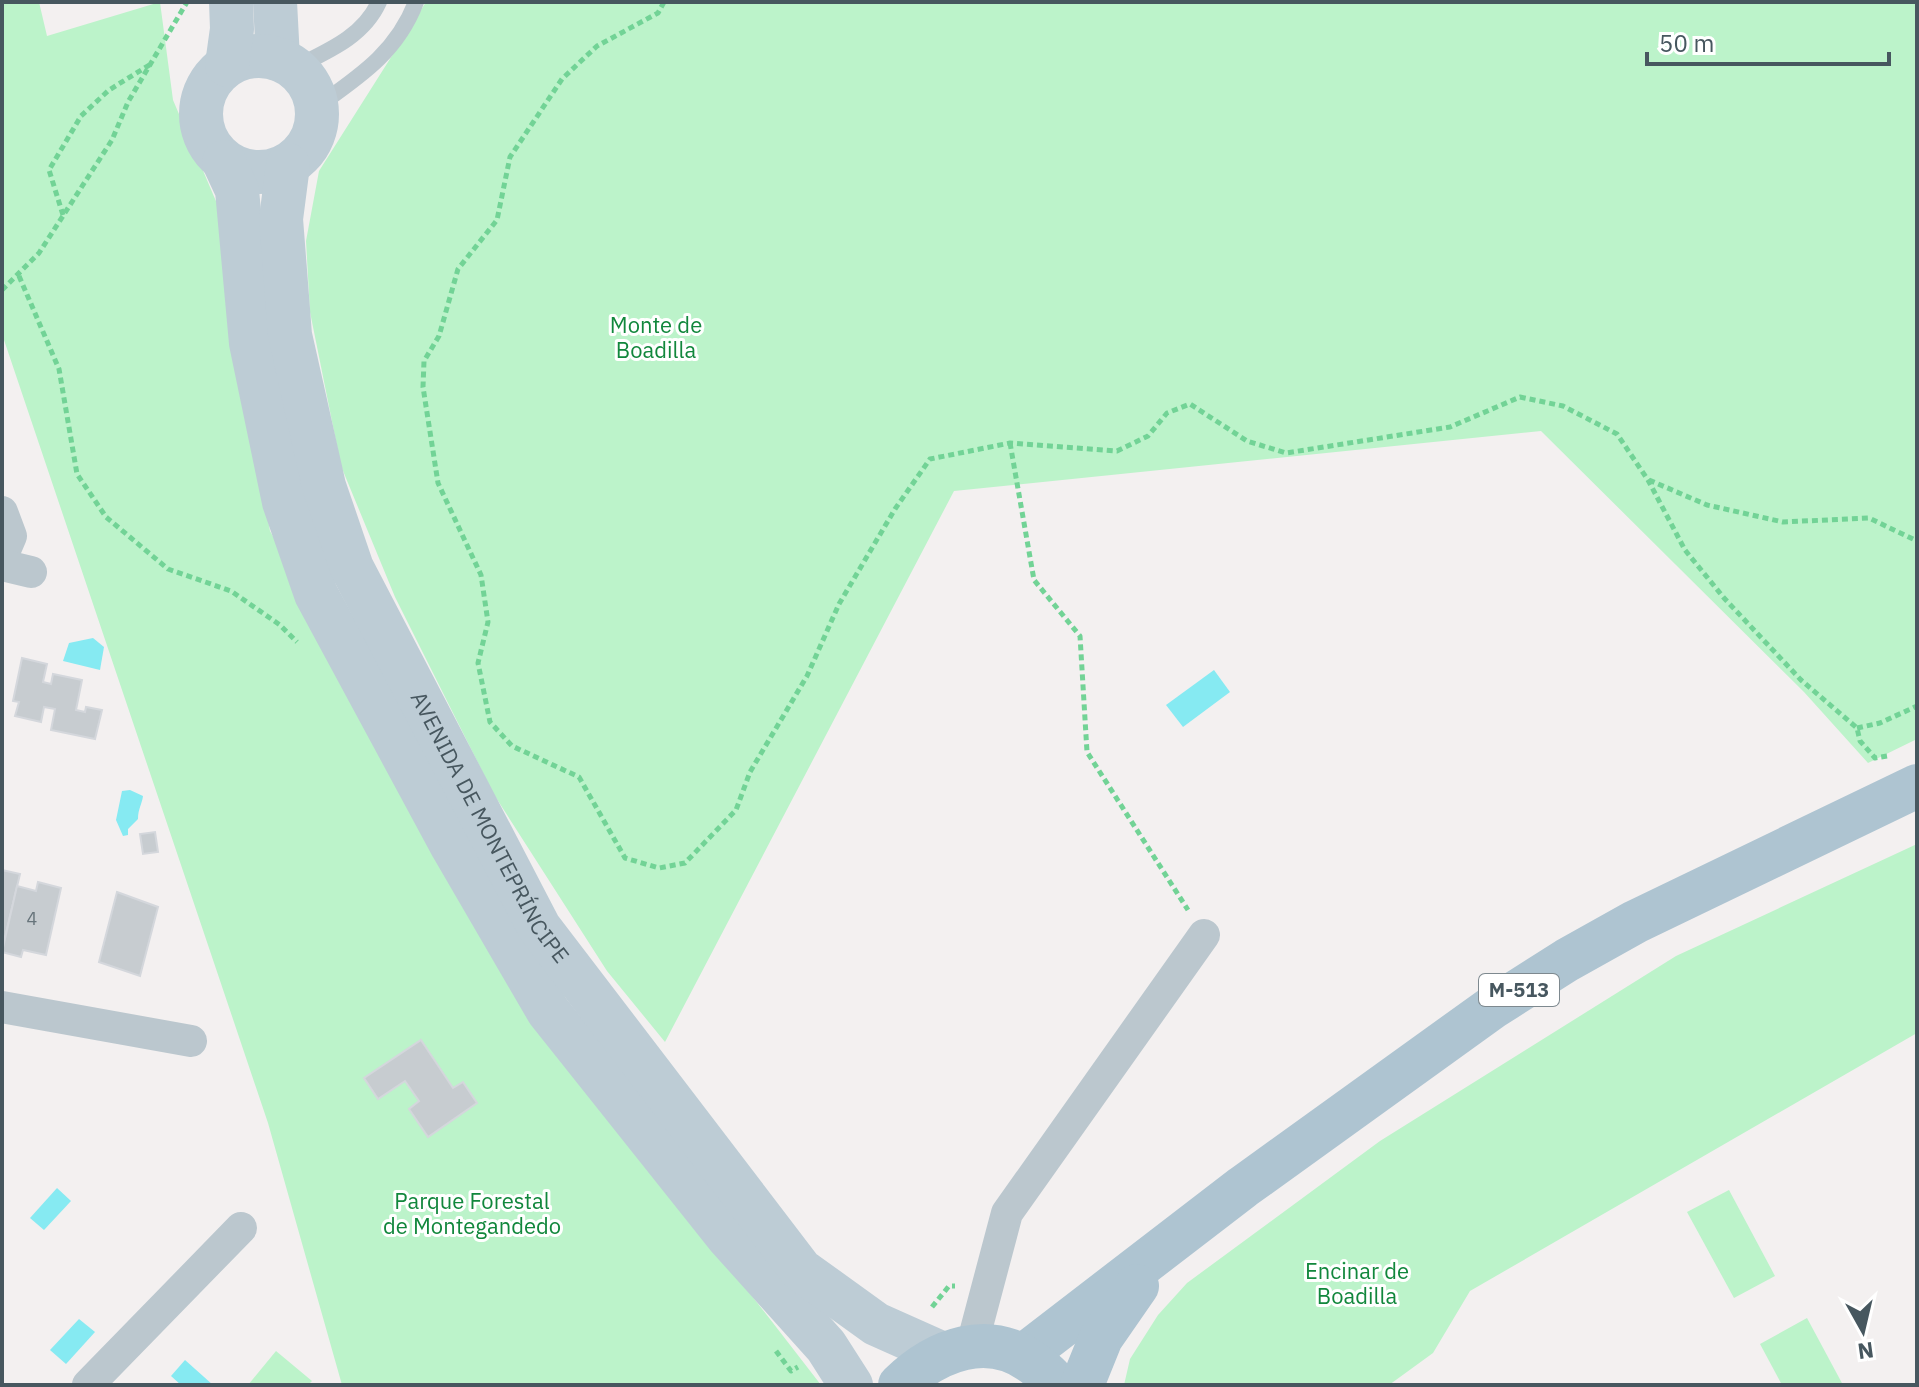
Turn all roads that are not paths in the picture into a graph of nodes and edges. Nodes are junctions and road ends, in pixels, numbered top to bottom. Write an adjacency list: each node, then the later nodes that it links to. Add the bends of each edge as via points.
1 (231, 2): 6 (street)
2 (275, 2): 5 (street)
3 (379, 2): 5 (lane, via 341,45)
4 (416, 2): 7 (lane, via 396,43 373,67)
5 (286, 63): 6 (street, via 260,56); 7 (street, via 305,78)
6 (227, 65): 8 (street, via 208,86 200,113 211,148)
7 (318, 106): 9 (street, via 316,129 306,150)
8 (224, 162): 9 (street, via 256,173); 21 (street, AVENIDA DE MONTEPRÍNCIPE, via 237,190 251,343 284,502 316,594 548,1011 728,1237 826,1346)
9 (288, 165): 18 (street, AVENIDA DE MONTEPRÍNCIPE, via 281,219 290,335 329,500 352,568 539,927 801,1270 876,1324)
10 (2, 512): 11 (street, via 11,536)
11 (2, 557)
12 (1917, 786): 17 (main road, M-513, via 1567,960 1243,1187)
13 (1204, 935): 18 (street, via 1007,1213)
14 (2, 1007): 15 (street)
15 (191, 1041)
16 (241, 1228): 20 (street)
17 (1159, 1254): 19 (main road, M-513); 24 (main road, M-513, via 1101,1338)
18 (956, 1349): 19 (main road, via 999,1347); 22 (main road)
19 (1023, 1356): 23 (main road)
20 (88, 1385)
21 (851, 1385)
22 (900, 1385)
23 (1056, 1385)
24 (1082, 1385)

